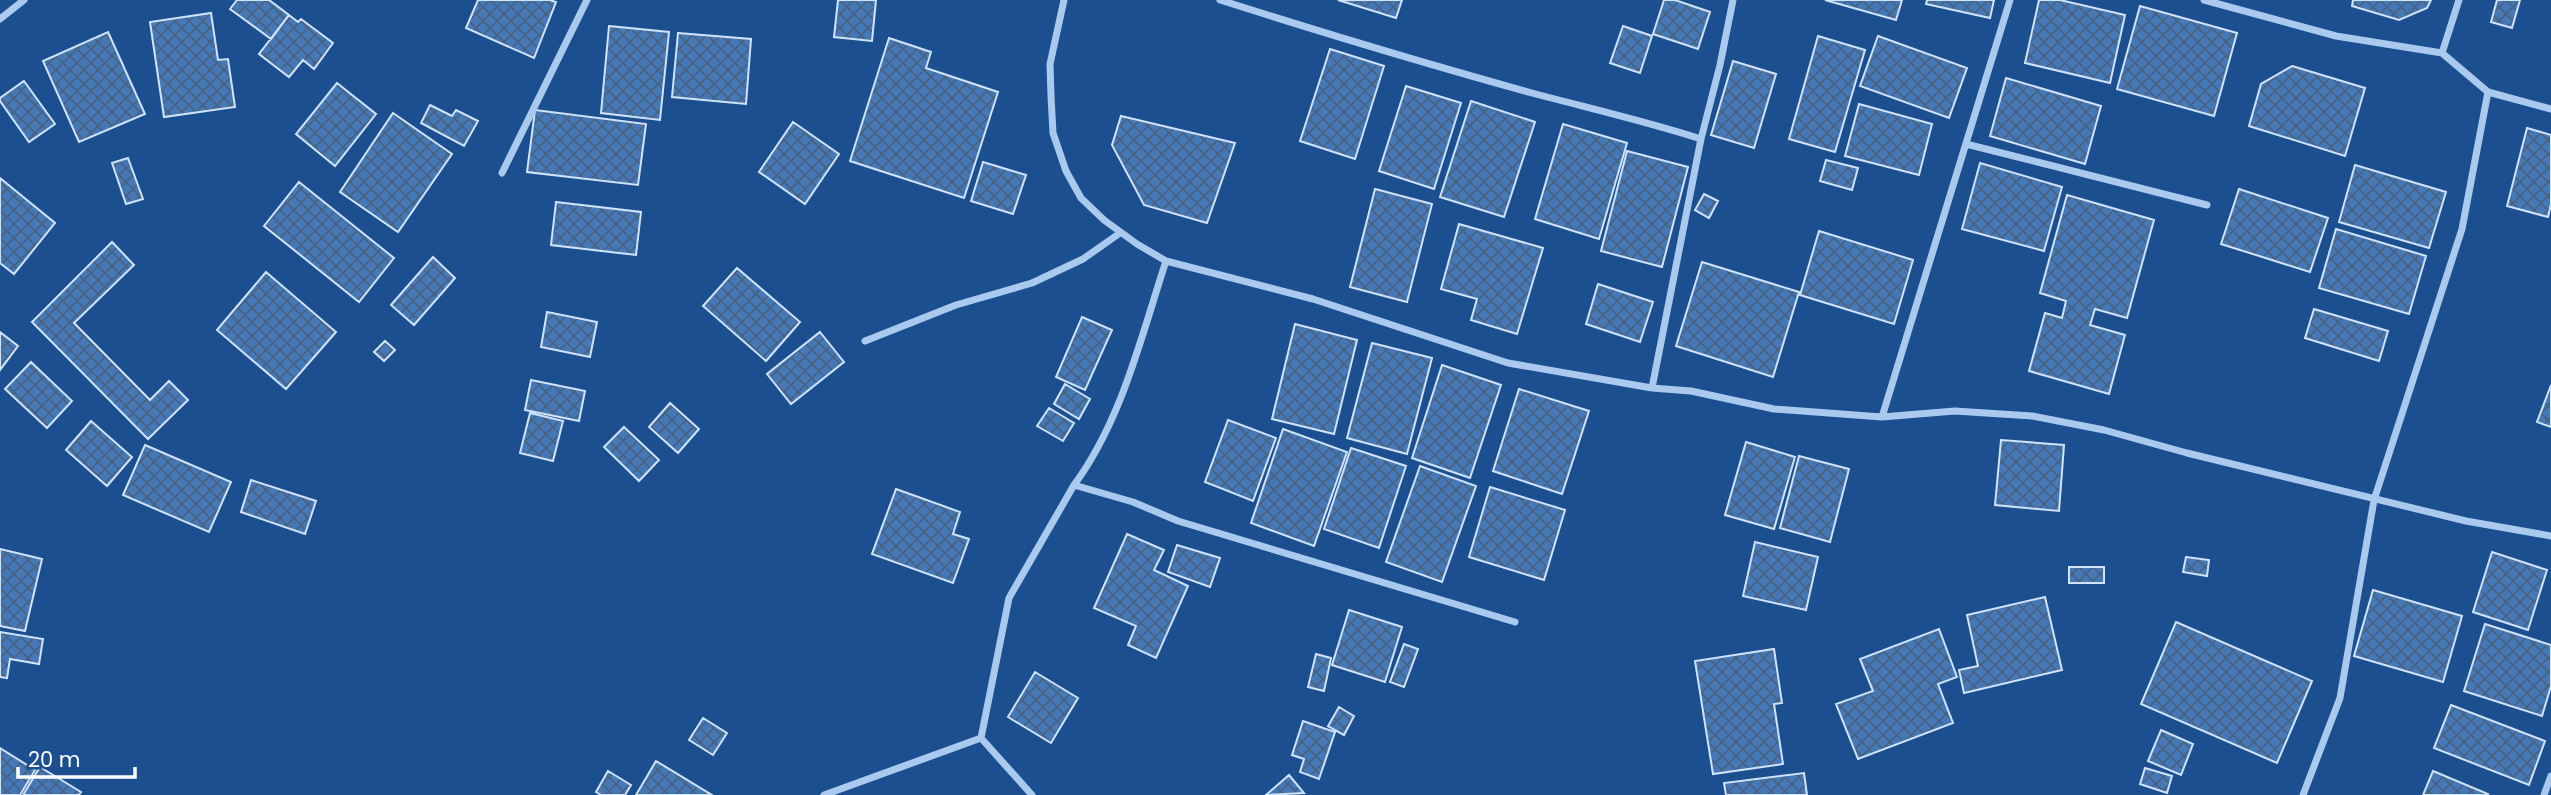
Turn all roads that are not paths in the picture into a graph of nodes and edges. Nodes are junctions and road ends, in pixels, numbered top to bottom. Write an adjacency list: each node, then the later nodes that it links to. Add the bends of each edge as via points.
1 (24, 0): 9 (street)
2 (587, 0): 15 (street)
3 (1065, 0): 17 (street, via 1050,64 1053,133 1081,198)
4 (1220, 0): 13 (street, via 1372,48)
5 (1733, 0): 13 (street)
6 (2010, 0): 14 (street)
7 (2204, 0): 10 (street, via 2336,36)
8 (2459, 0): 10 (street)
9 (0, 19)
10 (2442, 52): 11 (street)
11 (2487, 92): 12 (street); 23 (street, via 2462,229)
12 (2551, 109)
13 (1701, 139): 20 (street)
14 (1966, 144): 16 (street); 21 (street)
15 (502, 173)
16 (2207, 205)
17 (1120, 233): 18 (street); 19 (street, via 1083,259 1031,283 956,305)
18 (1166, 261): 20 (street, via 1313,299 1508,363); 22 (street, via 1125,387 1105,435)
19 (865, 341)
20 (1652, 388): 21 (street, via 1692,391 1774,409)
21 (1882, 417): 23 (street, via 1955,411 2032,416 2104,430)
22 (1074, 485): 25 (street, via 1178,521); 26 (street, via 1009,598)
23 (2374, 500): 24 (street); 30 (street, via 2340,698)
24 (2551, 536)
25 (1515, 622)
26 (981, 738): 28 (street); 29 (street)
27 (2551, 776): 31 (street)
28 (824, 795)
29 (1032, 795)
30 (2302, 795)
31 (2544, 795)

